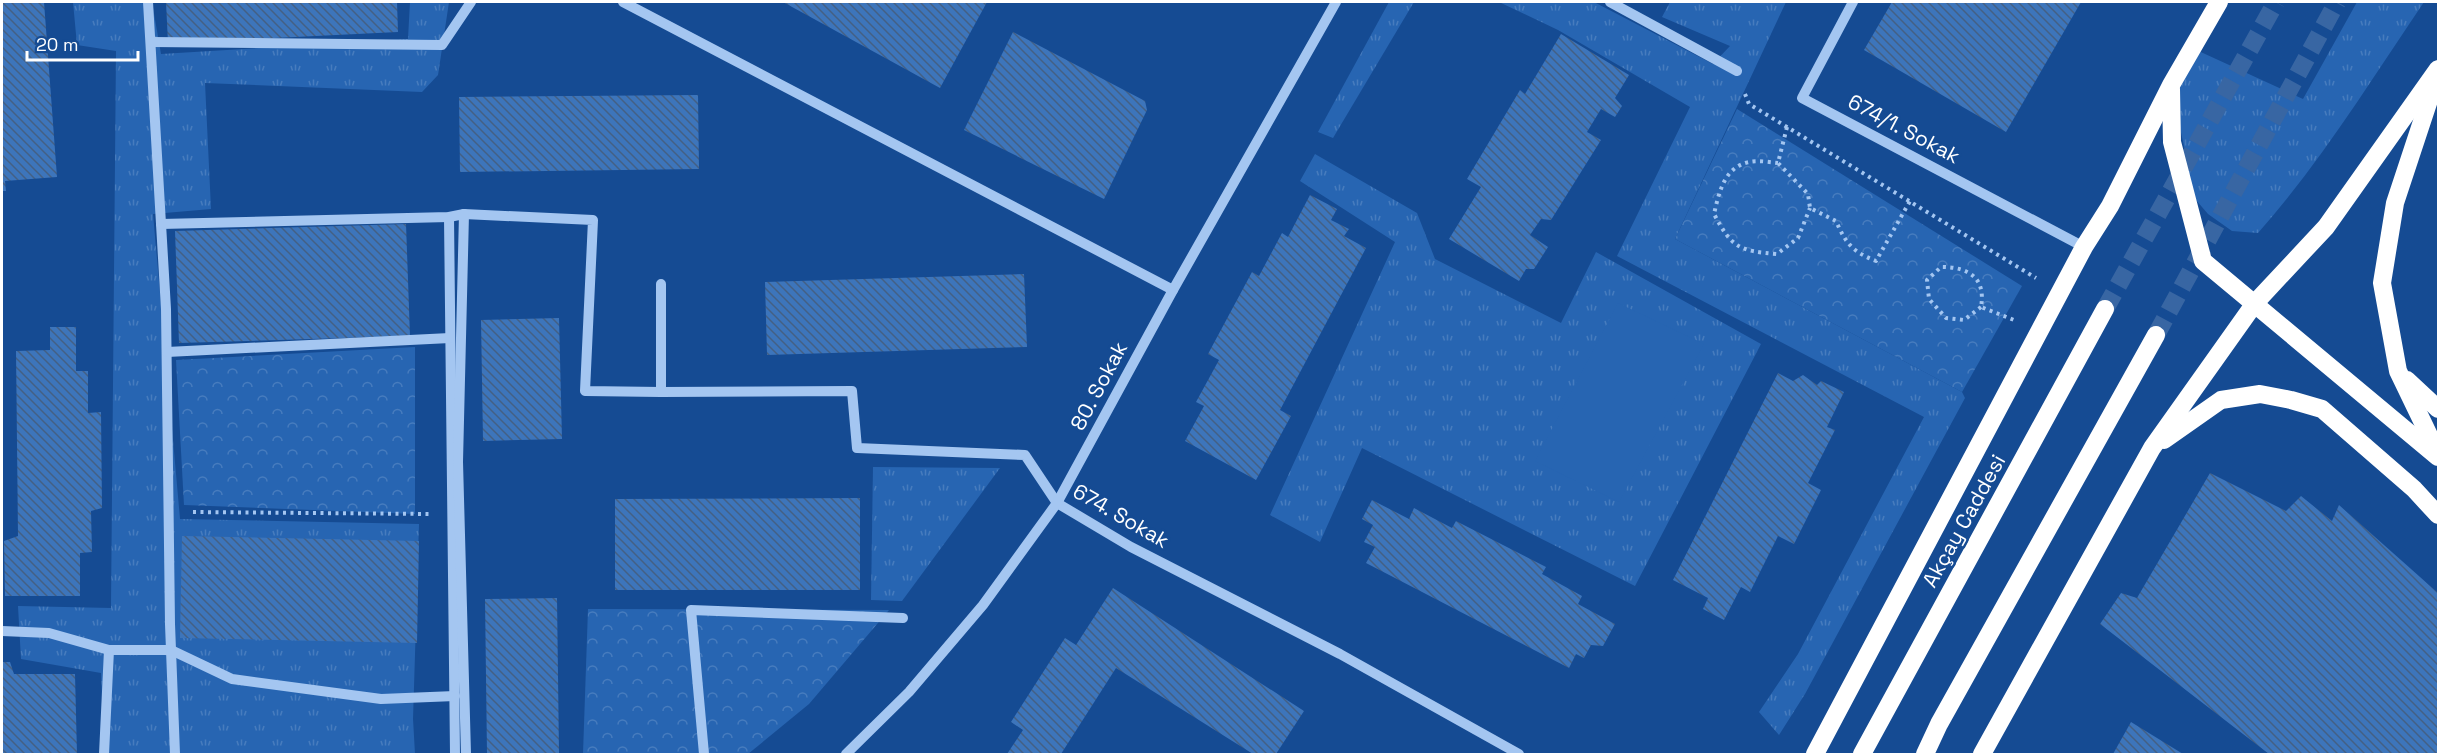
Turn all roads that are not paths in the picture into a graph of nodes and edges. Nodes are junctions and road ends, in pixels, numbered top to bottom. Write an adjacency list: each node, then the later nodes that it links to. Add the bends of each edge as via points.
1 (148, 2): 8 (street)
2 (471, 2): 8 (street, via 442,45)
3 (623, 2): 17 (street)
4 (1336, 2): 17 (street, 80. Sokak)
5 (1610, 2): 9 (street)
6 (1853, 2): 15 (street, 674/1. Sokak, via 1802,98)
7 (2219, 2): 11 (highway)
8 (151, 42): 14 (street)
9 (1737, 71)
10 (2439, 71): 18 (highway, via 2326,227); 23 (highway, via 2395,203 2382,284)
11 (2171, 85): 15 (highway, via 2110,206); 18 (highway, via 2172,142 2203,261)
12 (464, 214): 13 (street); 24 (street, via 593,220 585,391); 38 (street, via 458,462)
13 (449, 218): 14 (street); 21 (street)
14 (161, 224): 22 (street)
15 (2084, 247): 42 (highway)
16 (661, 284): 24 (street)
17 (1173, 290): 28 (street, 80. Sokak)
18 (2255, 303): 26 (highway); 27 (highway)
19 (2105, 309): 43 (highway, Akçay Caddesi)
20 (2156, 335): 44 (highway)
21 (450, 338): 22 (street); 34 (street)
22 (167, 352): 33 (street)
23 (2398, 371): 25 (highway); 27 (highway)
24 (661, 392): 28 (street, 674. Sokak, via 852,391 856,448 1025,455)
25 (2439, 410)
26 (2152, 448): 29 (highway, via 2221,400 2260,394 2291,400 2322,409); 45 (highway)
27 (2439, 456)
28 (1058, 503): 40 (street, 80. Sokak, via 939,658); 41 (street, 674. Sokak, via 1131,547 1340,654)
29 (2439, 515)
30 (903, 618): 39 (street, via 691,610)
31 (2, 631): 32 (street, via 49,633)
32 (109, 650): 33 (street); 35 (street)
33 (171, 650): 34 (street, via 232,679 381,699); 36 (street)
34 (455, 696): 37 (street)
35 (104, 754)
36 (176, 754)
37 (454, 754)
38 (466, 754)
39 (704, 754)
40 (846, 754)
41 (1519, 754)
42 (1815, 754)
43 (1862, 754)
44 (1925, 754)
45 (1982, 754)

